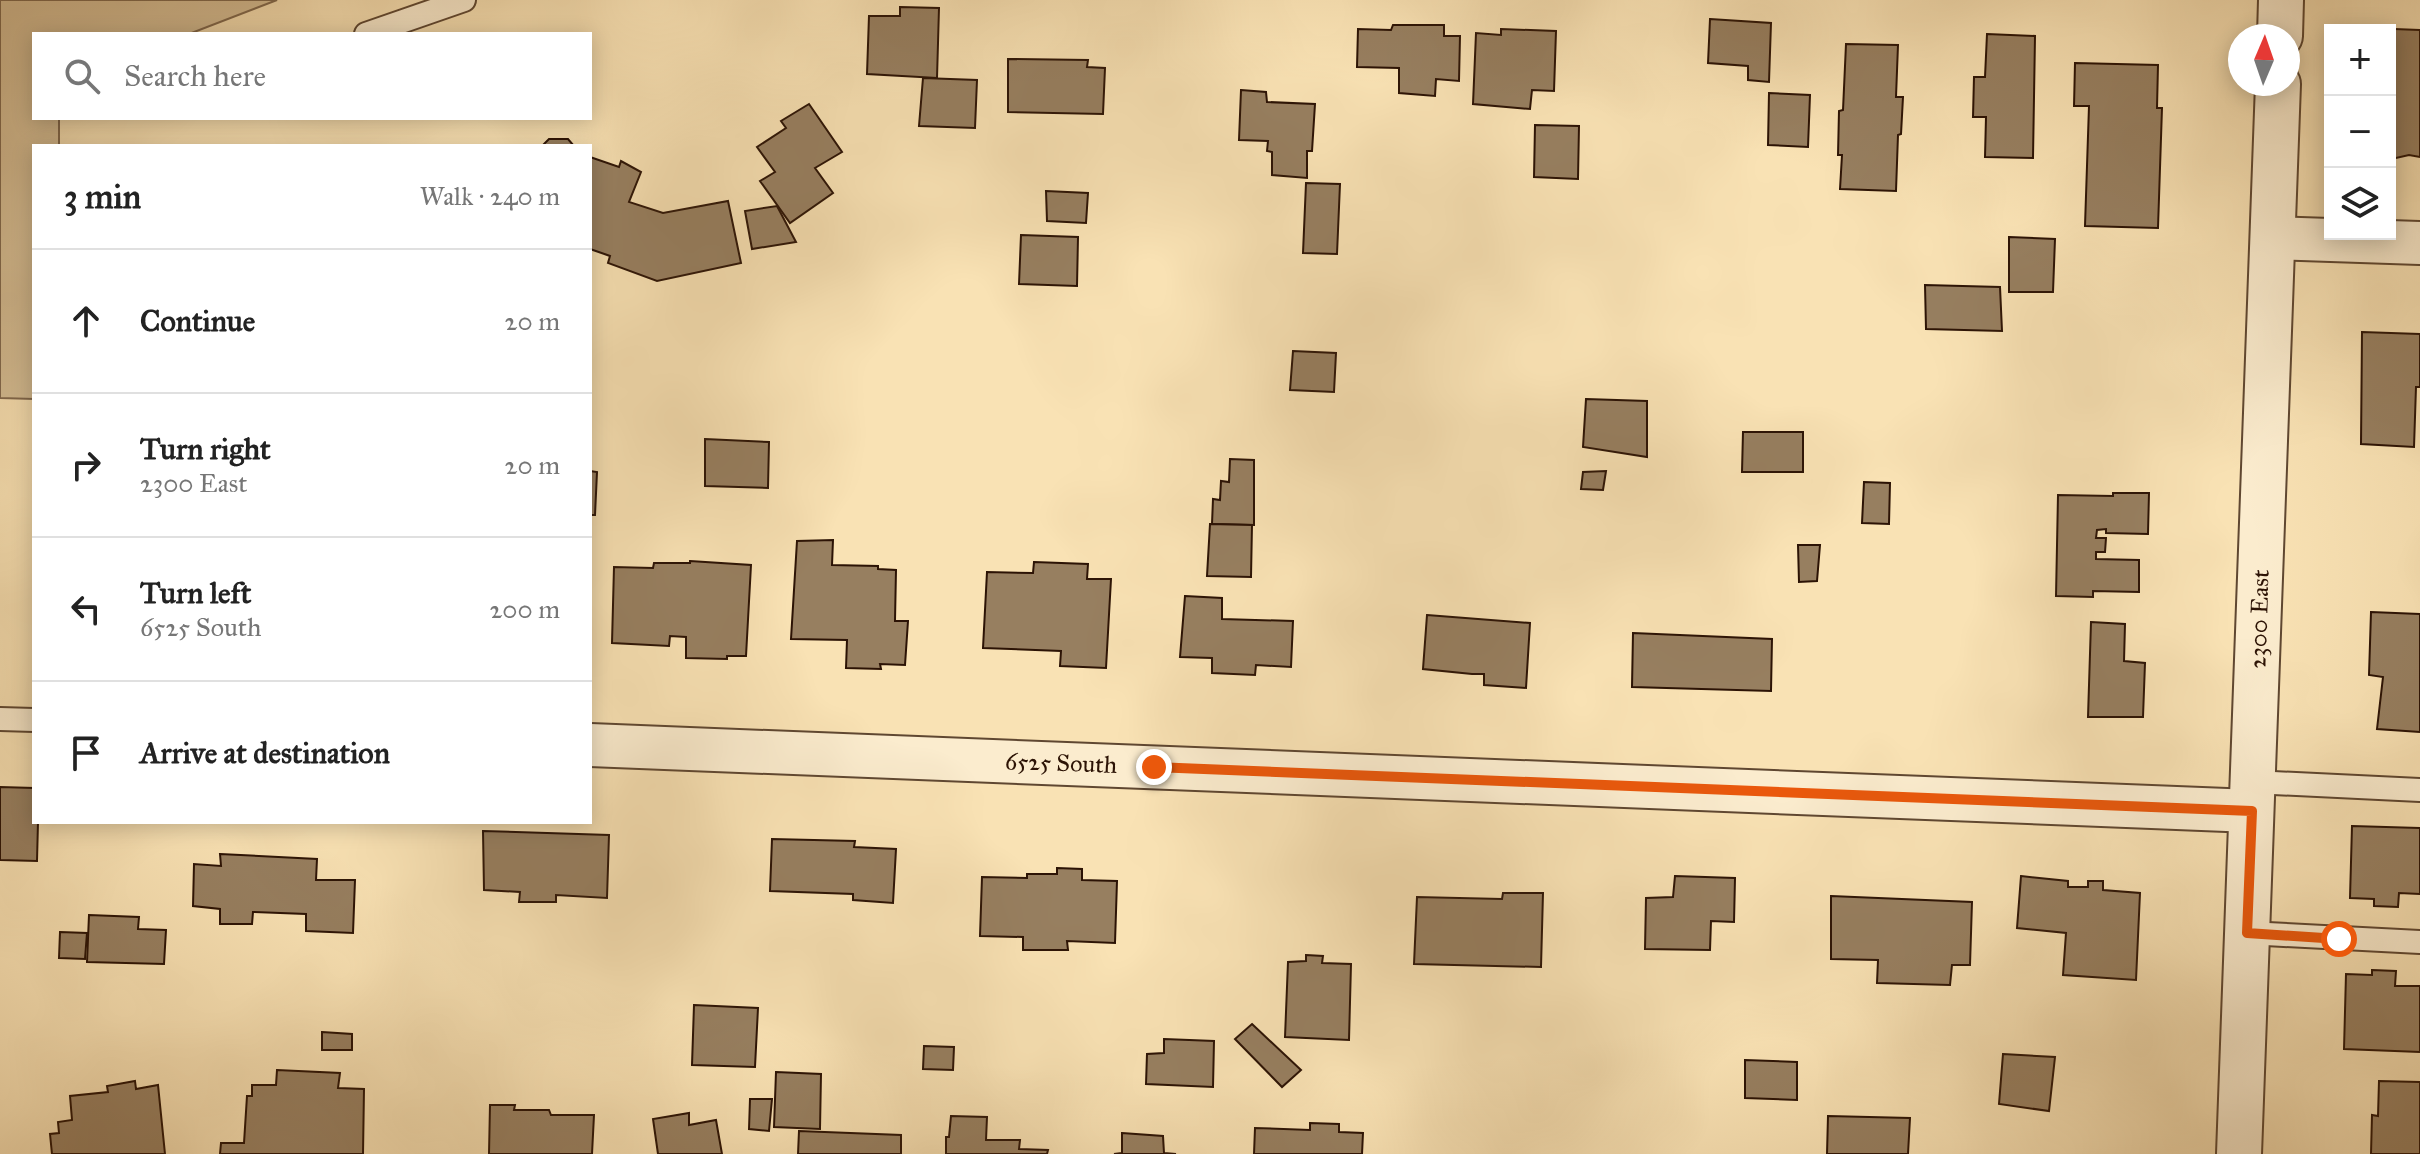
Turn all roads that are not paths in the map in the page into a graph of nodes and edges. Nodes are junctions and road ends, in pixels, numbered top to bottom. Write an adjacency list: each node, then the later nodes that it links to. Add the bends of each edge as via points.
1 (464, 0): 4 (lane)
2 (2281, 0): 3 (street)
3 (2280, 24)
4 (372, 32)
5 (2278, 96): 6 (street, 2300 East)
6 (2273, 238): 7 (street); 12 (street, 2300 East)
7 (2420, 243)
8 (0, 719): 9 (lane)
9 (32, 720)
10 (592, 745): 12 (street, 6525 South)
11 (2420, 790): 12 (lane)
12 (2252, 797): 13 (street, 2300 East)
13 (2247, 933): 14 (lane); 15 (street, 2300 East)
14 (2420, 942)
15 (2239, 1154)

